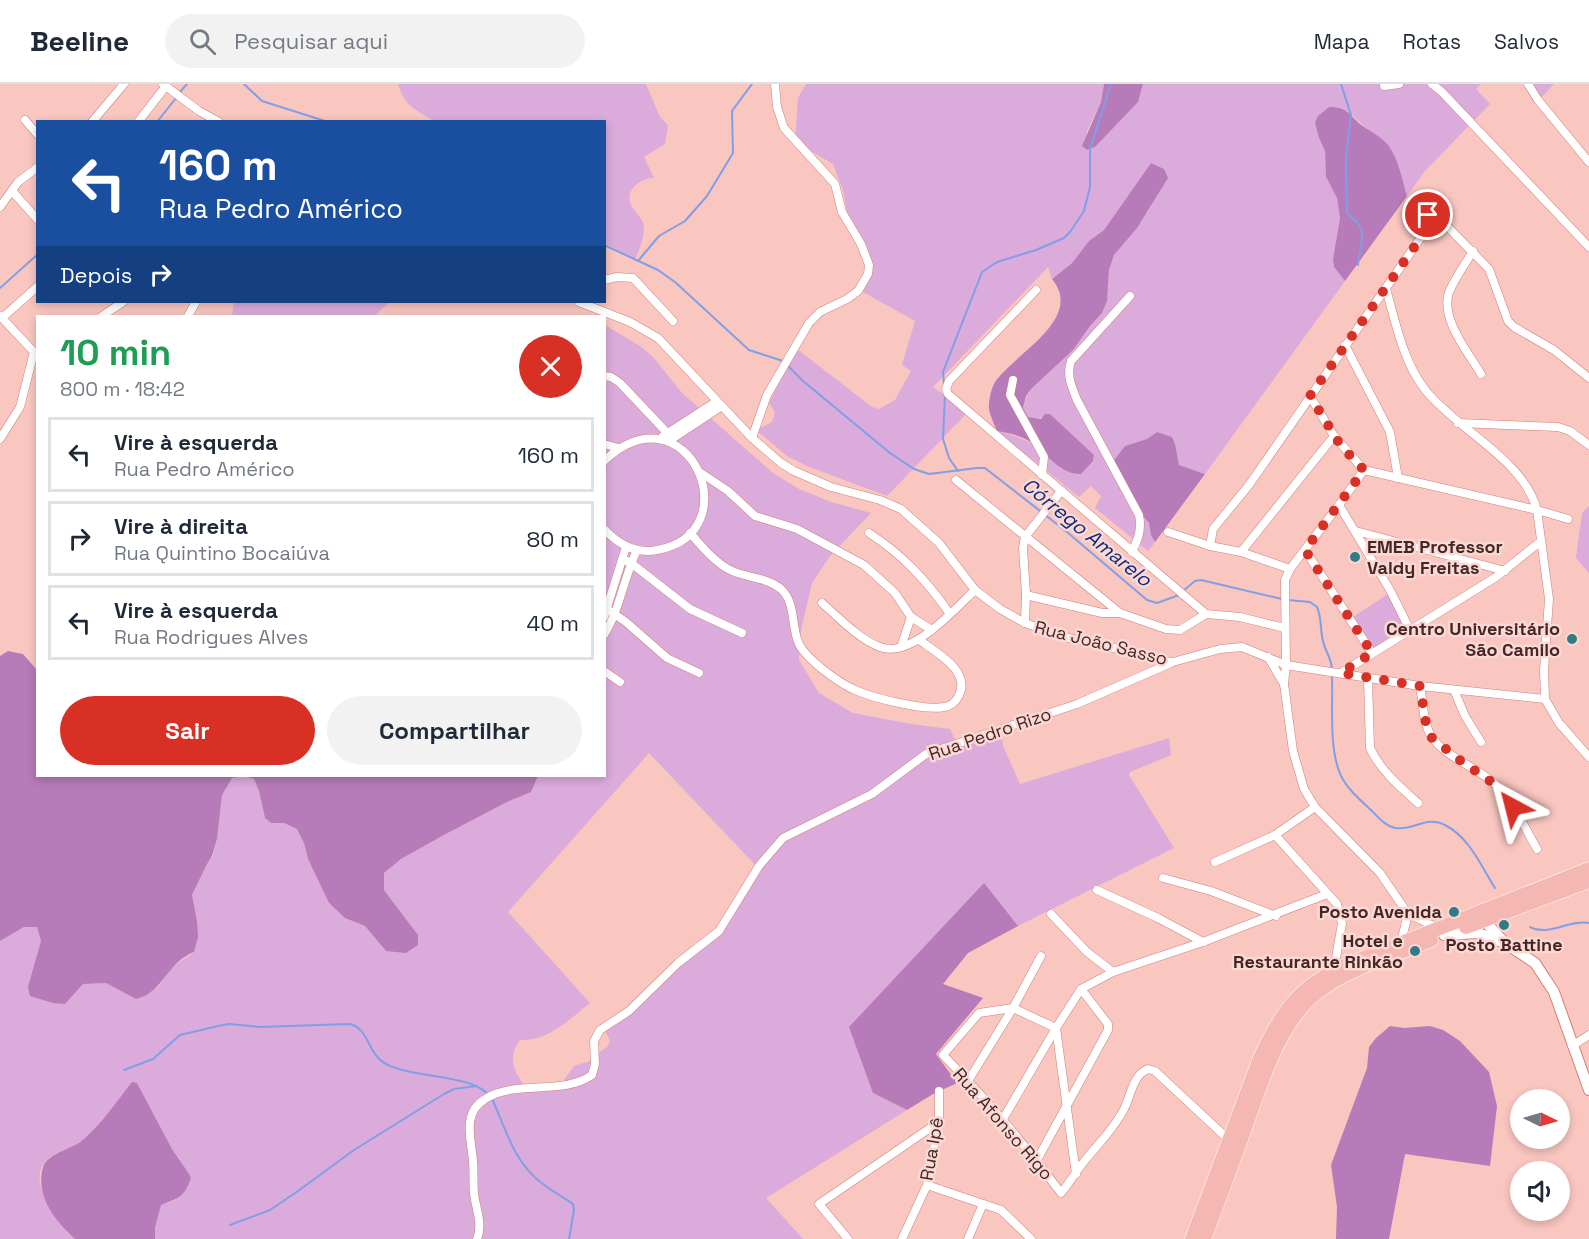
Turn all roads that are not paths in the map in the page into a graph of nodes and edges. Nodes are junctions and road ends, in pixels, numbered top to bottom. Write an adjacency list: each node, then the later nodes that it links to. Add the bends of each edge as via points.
1 (124, 84): 9 (street)
2 (775, 84): 41 (street, via 784,128 835,184 842,212 869,265 858,291 814,316 767,395)
3 (1399, 84): 7 (street)
4 (1432, 84): 18 (street)
5 (1528, 84): 13 (street)
6 (164, 85): 10 (street); 11 (street)
7 (1384, 86)
8 (25, 120): 12 (street)
9 (94, 120)
10 (139, 120)
11 (216, 120)
12 (36, 133)
13 (1589, 162)
14 (36, 168): 15 (street)
15 (12, 191): 16 (street); 17 (street)
16 (0, 207)
17 (36, 218)
18 (1589, 247)
19 (1473, 251): 22 (street, via 1435,214 1428,215 1422,236); 32 (street, via 1454,282 1447,308); 34 (street, via 1492,274 1508,321)
20 (606, 279): 29 (street, via 633,278)
21 (36, 288): 28 (street)
22 (1386, 289): 30 (street); 38 (street, via 1412,369 1426,391)
23 (1036, 290): 49 (street, via 948,381 946,389)
24 (1130, 296): 67 (street, via 1068,369 1077,400 1139,515 1140,535)
25 (117, 303): 27 (street)
26 (582, 303): 37 (street, Rua João Sasso, via 658,338)
27 (103, 315)
28 (1, 317): 31 (street)
29 (673, 321)
30 (1345, 345): 36 (street); 50 (street, via 1390,432)
31 (36, 351): 42 (street, via 20,407)
32 (1481, 374)
33 (606, 376): 40 (street, via 620,383)
34 (1589, 378)
35 (1013, 380): 49 (street, via 1010,394 1044,457)
36 (1310, 396): 39 (street); 63 (street, via 1249,485 1213,529)
37 (719, 404): 40 (street); 41 (street, Rua João Sasso)
38 (1458, 423): 44 (street, via 1558,427); 54 (street, via 1514,470 1529,489)
39 (1334, 436): 47 (street); 68 (street)
40 (669, 438): 45 (street, via 638,440); 48 (street, via 688,454)
41 (752, 438): 73 (street, Rua João Sasso, via 794,471 901,509 939,543)
42 (0, 439)
43 (606, 445): 45 (street)
44 (1589, 445)
45 (618, 448): 46 (street)
46 (606, 459)
47 (1364, 470): 50 (street); 53 (street)
48 (701, 473): 59 (street, via 704,505); 80 (street, via 755,516 797,529 864,565 895,593)
49 (1042, 475): 52 (street)
50 (1398, 478): 54 (street)
51 (956, 480): 61 (street)
52 (1062, 491): 61 (street); 67 (street)
53 (1339, 505): 57 (street); 66 (street)
54 (1537, 510): 55 (street); 62 (street)
55 (1568, 519)
56 (606, 531): 64 (street)
57 (1356, 531): 72 (street); 84 (street)
58 (1168, 532): 63 (street)
59 (690, 533): 65 (street, via 666,549); 86 (street, via 730,570 765,580 783,590 798,643 815,663 853,689 921,706 952,705 963,682 959,673)
60 (869, 533): 78 (street, via 906,560)
61 (1025, 537): 74 (street); 77 (street)
62 (1540, 542): 72 (street); 100 (street, via 1548,599)
63 (1210, 546): 68 (street)
64 (626, 547): 65 (street); 69 (street)
65 (637, 550): 70 (street)
66 (1305, 550): 71 (street); 88 (street)
67 (1132, 552): 79 (street)
68 (1241, 552): 71 (street)
69 (622, 559): 70 (street); 76 (street)
70 (631, 563): 76 (street); 85 (street, via 690,609)
71 (1290, 569): 82 (street, via 1285,580)
72 (1505, 571): 84 (street)
73 (975, 590): 78 (street); 81 (street, Rua João Sasso)
74 (1026, 595): 77 (street, via 1102,614); 81 (street)
75 (822, 603): 87 (street, via 880,647 891,650)
76 (609, 613): 94 (street, via 667,658)
77 (1120, 613): 79 (street, via 1180,630)
78 (950, 614): 83 (street)
79 (1206, 614): 82 (street)
80 (911, 617): 83 (street); 87 (street)
81 (1025, 623): 90 (street, Rua João Sasso, via 1083,642)
82 (1285, 628): 91 (street)
83 (932, 630): 86 (street)
84 (1410, 630): 88 (street)
85 (742, 633)
86 (919, 640): 87 (street)
87 (902, 646)
88 (1372, 653): 93 (street)
89 (1268, 657): 90 (street, Rua João Sasso, via 1242,647); 91 (street, Rua João Sasso); 97 (street)
90 (1173, 662): 141 (street, Rua Pedro Rizo, via 1077,704 926,754 872,794 783,838 759,866 719,931 678,963 629,1011 600,1030 594,1041 592,1075 582,1082 491,1095 476,1104 470,1118 469,1140 481,1224)
91 (1287, 665): 93 (street, Rua João Sasso); 97 (street)
92 (606, 672): 96 (street)
93 (1335, 672): 95 (street, Rua João Sasso)
94 (699, 673)
95 (1368, 679): 98 (street, Rua João Sasso); 103 (street, via 1370,748 1392,779)
96 (620, 682)
97 (1284, 684): 104 (street, via 1299,778)
98 (1420, 686): 99 (street, Rua João Sasso); 106 (street, via 1431,737 1496,785)
99 (1454, 690): 100 (street, Rua João Sasso); 101 (street)
100 (1545, 699): 102 (street, via 1559,723)
101 (1481, 742)
102 (1589, 757)
103 (1418, 803)
104 (1315, 807): 105 (street); 114 (street, via 1380,873)
105 (1275, 835): 107 (street); 112 (street)
106 (1537, 849)
107 (1215, 862)
108 (1589, 869): 116 (highway)
109 (1163, 878): 115 (street)
110 (1589, 881): 116 (highway)
111 (1097, 890): 118 (street)
112 (1327, 894): 115 (street); 121 (street, via 1337,904 1342,923)
113 (1051, 914): 122 (street, via 1087,952)
114 (1408, 914): 117 (street); 119 (street)
115 (1276, 916): 118 (street)
116 (1482, 923): 117 (highway); 117 (street); 127 (street, via 1535,963 1546,978)
117 (1441, 932): 119 (highway); 131 (highway, via 1332,982 1307,1001 1283,1034)
118 (1203, 942): 122 (street)
119 (1401, 942): 121 (highway)
120 (1041, 956): 124 (street)
121 (1334, 970): 131 (highway, via 1296,997 1286,1009 1273,1031)
122 (1113, 972): 123 (street)
123 (1081, 989): 125 (street); 132 (street, via 1108,1024 1108,1030)
124 (1013, 1008): 125 (street); 128 (street); 128 (street, Rua Afonso Rigo, via 979,1013 943,1055)
125 (1056, 1028): 132 (street); 133 (street)
126 (1589, 1035): 127 (street)
127 (1572, 1046): 129 (street)
128 (968, 1081): 133 (street, Rua Afonso Rigo)
129 (1589, 1090)
130 (939, 1091): 134 (street, Rua Ipê)
131 (1251, 1095): 135 (highway); 140 (highway)
132 (1066, 1107): 136 (street); 137 (street)
133 (1003, 1119): 136 (street, Rua Afonso Rigo)
134 (939, 1122): 138 (street, Rua Ipê); 142 (street, via 819,1204)
135 (1229, 1140): 137 (street, via 1155,1071 1148,1069 1137,1075 1113,1129); 140 (highway)
136 (1037, 1160): 137 (street, Rua Afonso Rigo, via 1061,1193)
137 (1076, 1174)
138 (927, 1185): 139 (street); 143 (street, Rua Ipê)
139 (983, 1204): 144 (street); 145 (street, via 1001,1210)
140 (1209, 1209): 146 (highway); 147 (highway)
141 (477, 1239)
142 (848, 1239)
143 (902, 1239)
144 (968, 1239)
145 (1031, 1239)
146 (1192, 1239)
147 (1204, 1239)

